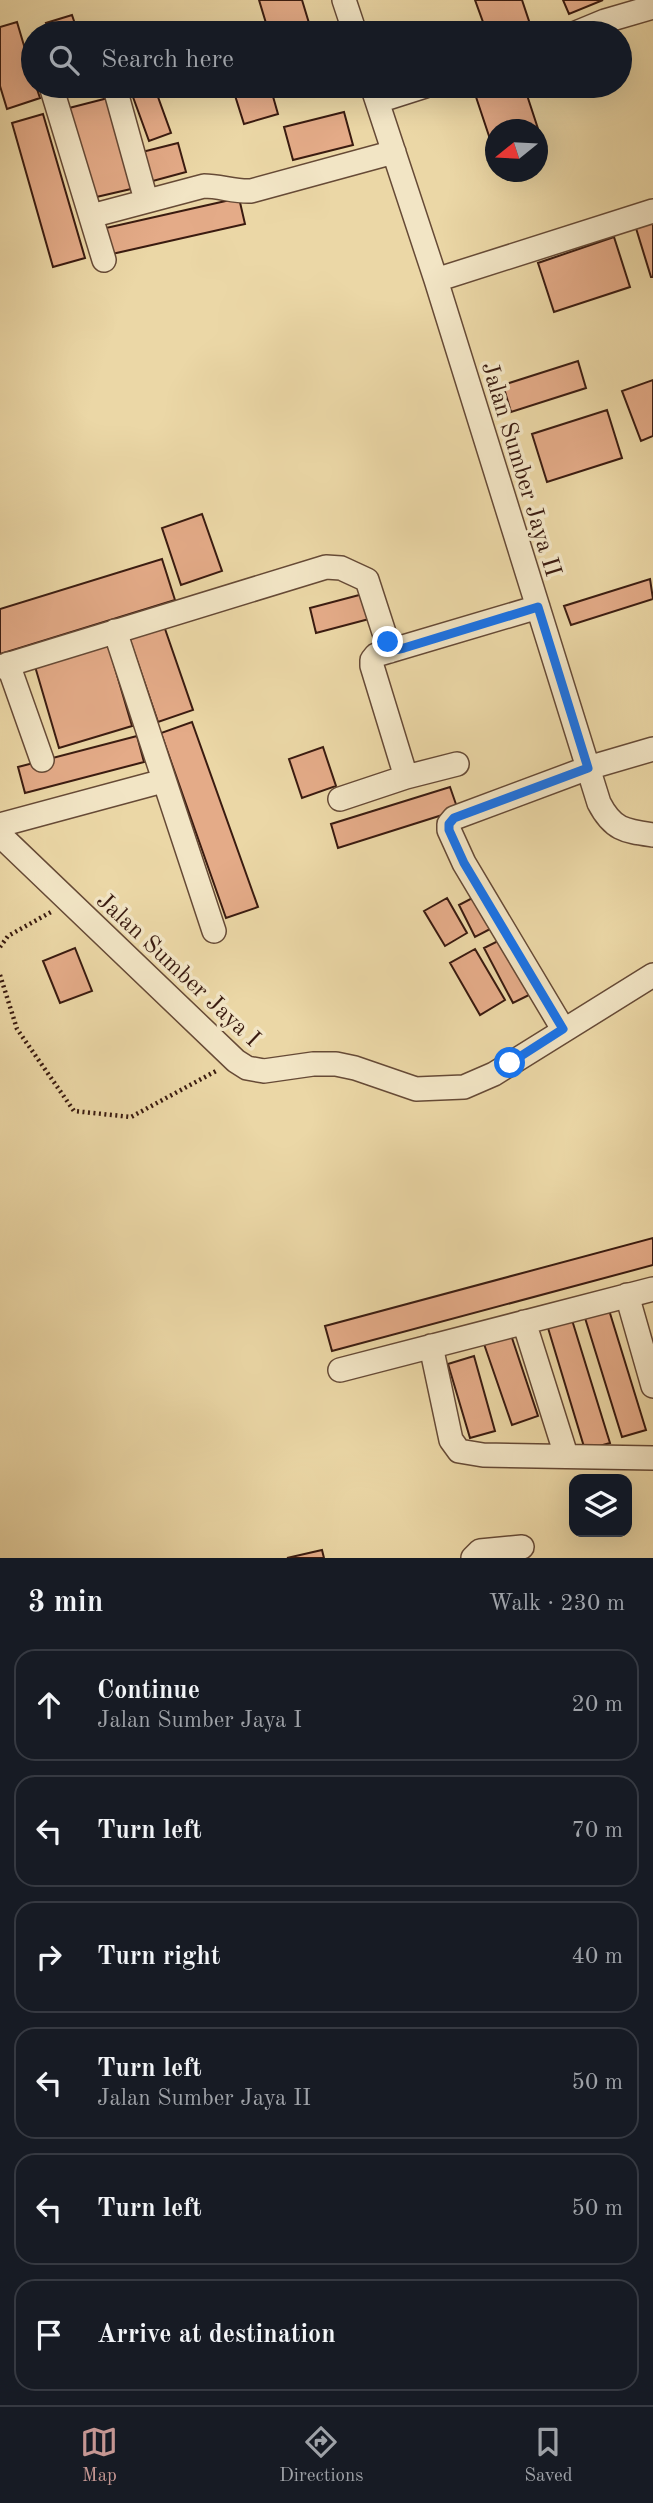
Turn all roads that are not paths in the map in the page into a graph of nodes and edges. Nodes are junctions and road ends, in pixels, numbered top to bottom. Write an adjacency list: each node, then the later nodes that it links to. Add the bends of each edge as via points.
1 (344, 0): 3 (street)
2 (653, 7): 4 (street)
3 (351, 21)
4 (605, 21)
5 (55, 98): 11 (street)
6 (118, 98): 9 (street)
7 (377, 98): 8 (street, Jalan Sumber Jaya II)
8 (394, 152): 9 (street, via 251,191 204,186); 13 (street, Jalan Sumber Jaya II)
9 (146, 200): 11 (street)
10 (653, 212): 13 (street)
11 (91, 216): 12 (street)
12 (104, 260)
13 (436, 280): 14 (street, Jalan Sumber Jaya II)
14 (538, 607): 16 (street); 21 (street, Jalan Sumber Jaya II)
15 (115, 631): 16 (street, via 305,572 341,568 367,580); 17 (street); 23 (street)
16 (390, 651): 22 (street, via 376,655 372,666)
17 (4, 665): 19 (street)
18 (653, 749): 21 (street)
19 (42, 760)
20 (457, 764): 22 (street)
21 (588, 768): 27 (street, Jalan Sumber Jaya II, via 599,803 614,826); 30 (street, via 454,818 449,824 464,863)
22 (406, 777): 24 (street)
23 (163, 781): 25 (street); 28 (street)
24 (340, 799)
25 (0, 825)
26 (0, 835): 30 (street, Jalan Sumber Jaya I, via 247,1068 264,1071 336,1064 416,1089 464,1087 494,1074)
27 (653, 835)
28 (214, 931)
29 (653, 975): 30 (street, Jalan Sumber Jaya I)
30 (563, 1029)
31 (653, 1289): 32 (street)
32 (627, 1295): 33 (street); 36 (street)
33 (524, 1322): 34 (street); 37 (street)
34 (431, 1346): 35 (street); 37 (street, via 458,1451)
35 (340, 1370)
36 (653, 1386)
37 (566, 1455): 38 (street)
38 (653, 1458)
39 (522, 1547): 40 (street, via 480,1551)
40 (473, 1558)

